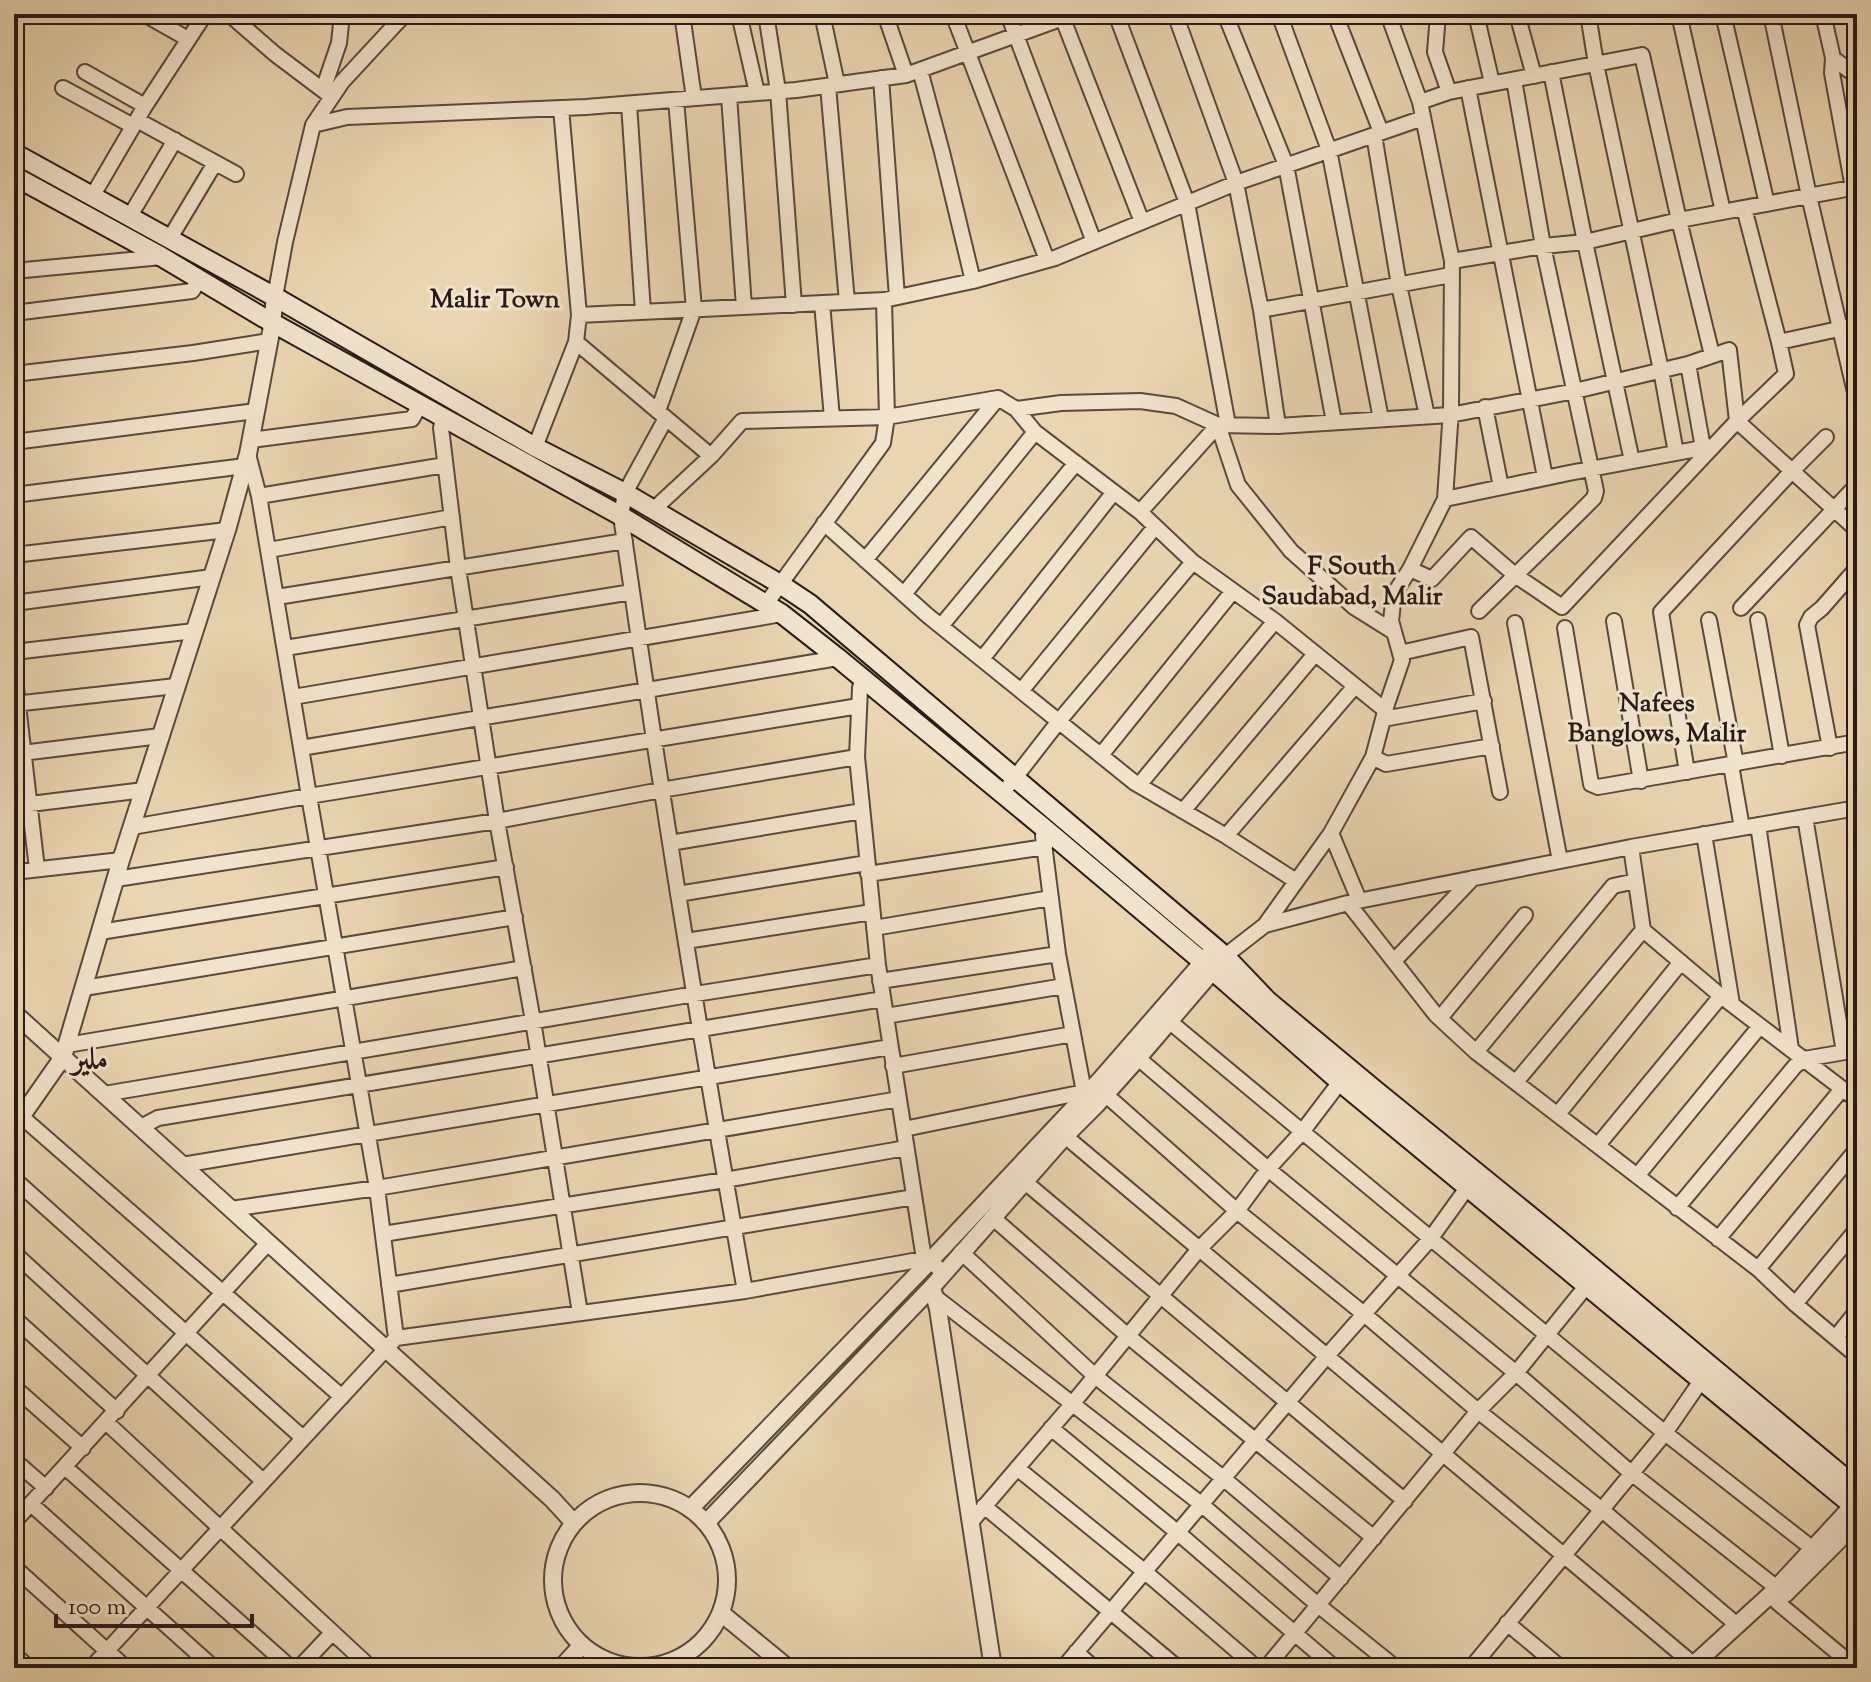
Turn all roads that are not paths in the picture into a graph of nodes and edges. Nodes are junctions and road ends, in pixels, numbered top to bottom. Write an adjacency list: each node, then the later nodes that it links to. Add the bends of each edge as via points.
1 (144, 14): 29 (street)
2 (205, 14): 29 (street)
3 (229, 14): 47 (street)
4 (342, 14): 47 (street)
5 (405, 14): 47 (street)
6 (682, 14): 49 (street)
7 (739, 14): 46 (street)
8 (766, 14): 44 (street)
9 (822, 14): 41 (street)
10 (885, 14): 34 (street)
11 (953, 14): 30 (street)
12 (1008, 14): 28 (street)
13 (1116, 14): 70 (street)
14 (1175, 14): 66 (street)
15 (1225, 14): 63 (street)
16 (1279, 14): 60 (street)
17 (1335, 14): 58 (street)
18 (1388, 14): 51 (street)
19 (1438, 14): 45 (street, via 1435,52)
20 (1476, 14): 40 (street)
21 (1517, 14): 37 (street)
22 (1588, 14): 32 (street)
23 (1679, 14): 73 (street)
24 (1723, 14): 71 (street)
25 (1771, 14): 69 (street)
26 (1823, 14): 31 (street)
27 (1066, 15): 28 (street); 76 (street)
28 (1016, 35): 30 (street); 79 (street)
29 (188, 39): 53 (street)
30 (968, 53): 34 (street); 84 (street)
31 (1833, 58): 36 (street); 67 (street)
32 (1596, 64): 35 (street); 75 (street, via 1642,55); 77 (street)
33 (85, 72): 53 (street)
34 (913, 72): 38 (street); 88 (street, via 942,152)
35 (1551, 72): 37 (street); 80 (street)
36 (1857, 72)
37 (1534, 76): 39 (street)
38 (881, 78): 41 (street); 92 (street)
39 (1514, 80): 40 (street); 81 (street)
40 (1492, 83): 43 (street)
41 (833, 85): 44 (street); 94 (street)
42 (63, 88): 56 (street)
43 (1468, 88): 45 (street); 82 (street)
44 (778, 91): 46 (street); 96 (street)
45 (1449, 92): 51 (street)
46 (757, 93): 48 (street)
47 (327, 94): 57 (street)
48 (729, 96): 49 (street); 97 (street)
49 (694, 98): 50 (street)
50 (676, 100): 52 (street); 98 (street)
51 (1420, 102): 55 (street)
52 (629, 104): 54 (street); 100 (street)
53 (145, 106): 56 (street)
54 (561, 108): 57 (street, via 347,117); 102 (street)
55 (1423, 118): 58 (street); 85 (street)
56 (135, 123): 59 (street); 68 (street)
57 (313, 125): 91 (street)
58 (1377, 134): 60 (street); 89 (street)
59 (175, 140): 62 (street); 74 (street)
60 (1329, 150): 63 (street); 90 (street)
61 (14, 153): 68 (main road)
62 (215, 163): 64 (street); 78 (street)
63 (1286, 165): 66 (street); 93 (street)
64 (236, 174)
65 (14, 176): 83 (main road)
66 (1236, 183): 70 (street); 99 (street)
67 (1855, 188): 69 (street)
68 (93, 195): 74 (main road)
69 (1809, 196): 71 (street); 105 (street)
70 (1187, 203): 76 (street); 132 (street)
71 (1767, 204): 72 (street)
72 (1744, 208): 73 (street); 108 (street)
73 (1723, 212): 75 (street)
74 (130, 216): 78 (main road)
75 (1679, 220): 77 (street); 109 (street)
76 (1142, 222): 79 (street)
77 (1631, 230): 80 (street); 111 (street)
78 (170, 238): 91 (main road)
79 (1094, 242): 84 (street)
80 (1585, 242): 81 (street); 114 (street)
81 (1543, 246): 82 (street); 115 (street)
82 (1500, 253): 85 (street); 117 (street)
83 (162, 257): 86 (street); 87 (main road)
84 (1047, 260): 88 (street)
85 (1452, 268): 89 (street); 124 (street)
86 (14, 271)
87 (200, 279): 101 (street, via 192,291); 103 (main road)
88 (973, 281): 92 (street)
89 (1399, 285): 90 (street); 125 (street)
90 (1357, 292): 93 (street); 129 (street)
91 (275, 297): 103 (street); 137 (main road)
92 (890, 298): 94 (street); 127 (street)
93 (1311, 301): 99 (street); 131 (street)
94 (847, 302): 95 (street)
95 (822, 303): 96 (street); 128 (street)
96 (794, 305): 97 (street)
97 (744, 307): 98 (street)
98 (694, 309): 100 (street); 123 (street)
99 (1261, 310): 133 (street)
100 (643, 312): 102 (street)
101 (14, 313)
102 (579, 315): 107 (street)
103 (272, 321): 106 (street); 119 (main road)
104 (1857, 325): 105 (street)
105 (1840, 329): 108 (street); 112 (street)
106 (269, 341): 113 (street); 122 (street)
107 (576, 342): 123 (street); 137 (street)
108 (1779, 342): 130 (street, via 1786,374)
109 (1712, 355): 110 (street); 130 (street, via 1729,350)
110 (1688, 364): 111 (street); 138 (street)
111 (1661, 370): 114 (street); 139 (street)
112 (1854, 372): 118 (street)
113 (14, 374)
114 (1615, 380): 115 (street); 142 (street)
115 (1575, 391): 117 (street); 145 (street)
116 (998, 398): 121 (street); 127 (street); 167 (street)
117 (1530, 399): 120 (street); 147 (street)
118 (1857, 401)
119 (420, 405): 126 (main road); 140 (street, via 412,419)
120 (1485, 407): 124 (street); 149 (street)
121 (1016, 409): 132 (street, via 1140,401 1176,406); 134 (street)
122 (256, 411): 136 (street); 140 (street)
123 (662, 414): 141 (street); 151 (street)
124 (1450, 415): 125 (street); 154 (street)
125 (1427, 416): 129 (street)
126 (443, 417): 144 (street); 158 (main road)
127 (887, 417): 128 (street); 160 (street, via 883,443)
128 (832, 418): 141 (street, via 742,421)
129 (1381, 419): 131 (street)
130 (1737, 421): 138 (street); 146 (street)
131 (1334, 422): 133 (street)
132 (1223, 425): 133 (street); 157 (street); 193 (street, via 1238,485 1291,551 1354,607)
133 (1278, 426)
134 (1035, 432): 143 (street); 177 (street)
135 (1826, 437): 146 (street)
136 (14, 442)
137 (535, 447): 151 (main road)
138 (1708, 447): 139 (street); 172 (street, via 1562,607)
139 (1676, 453): 142 (street)
140 (248, 454): 152 (street); 153 (street); 162 (street)
141 (711, 456): 156 (street)
142 (1632, 461): 145 (street)
143 (1076, 463): 150 (street); 190 (street)
144 (445, 465): 153 (street); 159 (street)
145 (1592, 468): 147 (street); 172 (street, via 1594,498)
146 (1792, 471): 155 (street); 228 (street, via 1661,612)
147 (1545, 477): 149 (street)
148 (1857, 485): 155 (street)
149 (1501, 487): 154 (street)
150 (1114, 492): 157 (street); 200 (street)
151 (625, 493): 156 (main road); 158 (street)
152 (14, 495)
153 (259, 496): 165 (street)
154 (1445, 499): 171 (street)
155 (1834, 509): 163 (street); 181 (street)
156 (653, 510): 174 (main road)
157 (1140, 512): 161 (street)
158 (621, 516): 164 (street); 180 (main road)
159 (452, 517): 165 (street); 169 (street)
160 (824, 523): 167 (street); 174 (street)
161 (1155, 527): 168 (street); 207 (street)
162 (227, 530): 166 (street); 173 (street)
163 (1857, 530)
164 (625, 541): 169 (street); 176 (street)
165 (269, 550): 178 (street)
166 (14, 555)
167 (865, 560): 177 (street)
168 (1193, 562): 175 (street); 214 (street)
169 (458, 568): 178 (street); 184 (street)
170 (1857, 568): 220 (street, via 1807,625)
171 (1410, 569): 172 (street, via 1432,579 1471,537); 193 (street, via 1394,594)
172 (1515, 575): 182 (street)
173 (212, 577): 179 (street); 192 (street)
174 (780, 584): 180 (street); 229 (main road)
175 (1233, 591): 187 (street); 222 (street)
176 (632, 592): 184 (street); 194 (street)
177 (904, 594): 190 (street)
178 (277, 597): 195 (street)
179 (14, 603)
180 (766, 604): 183 (main road)
181 (1741, 608)
182 (1479, 611)
183 (782, 614): 194 (street); 199 (main road)
184 (466, 619): 195 (street); 201 (street)
185 (1709, 620): 226 (street)
186 (1758, 620): 223 (street)
187 (1275, 621): 198 (street); 231 (street)
188 (1614, 621): 230 (street)
189 (1515, 623): 255 (street)
190 (941, 626): 200 (street)
191 (1565, 628): 230 (street, via 1591,784)
192 (194, 631): 196 (street); 204 (street)
193 (1394, 632): 197 (street)
194 (639, 638): 201 (street); 206 (street)
195 (285, 648): 208 (street)
196 (14, 652)
197 (1400, 653): 209 (street, via 1471,637); 212 (street)
198 (1315, 654): 205 (street); 240 (street)
199 (838, 658): 203 (main road); 206 (street)
200 (982, 659): 207 (street)
201 (473, 667): 208 (street); 213 (street)
202 (14, 671): 210 (street)
203 (862, 679): 211 (street); 235 (main road)
204 (176, 686): 210 (street); 215 (street)
205 (1355, 686): 212 (street); 249 (street)
206 (646, 689): 213 (street); 216 (street)
207 (1021, 691): 214 (street)
208 (293, 697): 219 (street)
209 (1484, 701): 212 (street); 218 (street)
210 (16, 704): 221 (street)
211 (859, 706): 216 (street); 224 (street)
212 (1384, 715): 225 (street)
213 (481, 717): 219 (street); 227 (street)
214 (1059, 721): 222 (street); 229 (street)
215 (160, 736): 221 (street); 232 (street)
216 (654, 740): 227 (street); 233 (street)
217 (1857, 742): 220 (street)
218 (1492, 746): 225 (street, via 1386,764); 234 (street)
219 (301, 748): 236 (street)
220 (1830, 748): 223 (street)
221 (19, 753): 237 (street)
222 (1101, 755): 231 (street)
223 (1782, 756): 226 (street)
224 (857, 757): 233 (street); 239 (street)
225 (1373, 757): 247 (street)
226 (1734, 764): 228 (street); 246 (street)
227 (489, 767): 236 (street); 242 (street)
228 (1687, 772): 230 (street)
229 (1015, 777): 235 (street); 278 (main road)
230 (1641, 781)
231 (1139, 785): 240 (street)
232 (144, 790): 237 (street); 244 (street)
233 (661, 790): 242 (street); 250 (street)
234 (1500, 792)
235 (1002, 794): 245 (main road)
236 (309, 796): 244 (street); 253 (street)
237 (22, 805): 257 (street)
238 (1857, 810): 241 (street)
239 (862, 811): 250 (street); 258 (street)
240 (1183, 811): 249 (street)
241 (1805, 817): 243 (street); 302 (street)
242 (497, 821): 253 (street); 256 (street)
243 (1758, 825): 246 (street); 299 (street)
244 (132, 827): 254 (street)
245 (1044, 828): 251 (street); 278 (main road)
246 (1742, 828): 248 (street)
247 (1331, 833): 262 (street); 267 (street)
248 (1704, 834): 252 (street); 289 (street)
249 (1226, 836): 262 (street)
250 (670, 843): 264 (street)
251 (1045, 847): 258 (street); 266 (street)
252 (1631, 847): 255 (street); 263 (street)
253 (318, 848): 261 (street); 265 (street)
254 (121, 860): 257 (street); 261 (street)
255 (1560, 861): 260 (street)
256 (506, 867): 265 (street); 270 (street)
257 (37, 869): 259 (street)
258 (868, 869): 264 (street); 268 (street)
259 (14, 872)
260 (1473, 878): 267 (street); 279 (street)
261 (116, 879): 274 (street)
262 (1296, 881): 271 (street)
263 (1636, 881): 273 (street); 303 (street, via 1613,886)
264 (678, 894): 275 (street)
265 (327, 896): 274 (street); 276 (street)
266 (1051, 898): 272 (street); 277 (street)
267 (1354, 901): 271 (street); 279 (street)
268 (872, 912): 272 (street); 275 (street)
269 (1525, 915): 292 (street)
270 (515, 917): 276 (street); 282 (street)
271 (1265, 925): 278 (street)
272 (874, 928): 281 (street)
273 (1643, 930): 280 (street); 310 (street)
274 (100, 932): 285 (street)
275 (686, 941): 286 (street)
276 (336, 946): 285 (street); 287 (street)
277 (1058, 954): 283 (street); 284 (street)
278 (1214, 959): 294 (street); 309 (main road); 313 (street); 336 (main road)
279 (1394, 961): 292 (street)
280 (1681, 962): 289 (street); 319 (street)
281 (878, 965): 283 (street); 286 (street)
282 (524, 968): 287 (street); 293 (street)
283 (880, 981): 288 (street)
284 (1064, 986): 291 (street); 297 (street)
285 (84, 988): 300 (street)
286 (695, 994): 293 (street); 296 (street)
287 (345, 998): 300 (street); 301 (street)
288 (883, 999): 291 (street); 296 (street)
289 (1727, 1000): 295 (street); 327 (street)
290 (14, 1013): 300 (street)
291 (886, 1016): 298 (street)
292 (1440, 1018): 303 (street)
293 (533, 1021): 301 (street); 304 (street)
294 (1169, 1021): 305 (street); 324 (street)
295 (1760, 1026): 299 (street); 333 (street)
296 (701, 1029): 304 (street); 308 (street)
297 (1073, 1034): 307 (street); 313 (street)
298 (890, 1047): 307 (street); 308 (street)
299 (1791, 1049): 306 (street)
300 (65, 1051): 314 (street); 320 (street)
301 (354, 1051): 311 (street); 314 (street)
302 (1850, 1051): 306 (street)
303 (1476, 1052): 310 (street)
304 (538, 1055): 311 (street); 318 (street)
305 (1138, 1058): 315 (street); 332 (street)
306 (1804, 1059): 312 (street); 341 (street)
307 (893, 1066): 316 (street)
308 (709, 1078): 318 (street); 322 (street)
309 (1340, 1082): 324 (street); 336 (main road)
310 (1516, 1082): 319 (street)
311 (360, 1085): 321 (street, via 158,1118); 325 (street)
312 (1842, 1089): 317 (street); 349 (street)
313 (1086, 1093): 323 (street); 355 (street)
314 (104, 1094): 321 (street)
315 (1105, 1094): 326 (street); 343 (street)
316 (899, 1099): 322 (street); 323 (street)
317 (1857, 1100)
318 (547, 1105): 325 (street); 330 (street)
319 (1558, 1114): 327 (street)
320 (16, 1118): 362 (street)
321 (141, 1127): 331 (street)
322 (717, 1129): 330 (street); 335 (street)
323 (904, 1129): 328 (street)
324 (1302, 1132): 332 (street); 348 (street)
325 (368, 1135): 331 (street); 338 (street)
326 (1065, 1136): 337 (street); 351 (street)
327 (1598, 1145): 333 (street)
328 (906, 1148): 335 (street); 339 (street)
329 (1857, 1149): 356 (street)
330 (555, 1156): 338 (street); 340 (street)
331 (182, 1165): 342 (street)
332 (1268, 1169): 343 (street); 357 (street)
333 (1637, 1176): 341 (street)
334 (14, 1179): 369 (street)
335 (725, 1180): 340 (street); 345 (street)
336 (1473, 1180): 348 (street); 358 (main road)
337 (1025, 1182): 344 (street); 363 (street)
338 (377, 1188): 342 (street); 347 (street)
339 (914, 1197): 345 (street); 355 (street)
340 (563, 1206): 347 (street); 354 (street)
341 (1677, 1208): 349 (street)
342 (231, 1209): 350 (street)
343 (1237, 1211): 351 (street); 367 (street)
344 (992, 1217): 352 (street); 370 (street)
345 (734, 1227): 354 (street); 360 (street)
346 (1857, 1229): 364 (street)
347 (383, 1234): 359 (street)
348 (1431, 1238): 357 (street); 371 (street)
349 (1718, 1239): 356 (street)
350 (268, 1243): 362 (street); 373 (street)
351 (1199, 1249): 363 (street); 375 (street)
352 (961, 1252): 355 (street); 379 (street)
353 (14, 1253): 378 (street)
354 (570, 1255): 359 (street); 366 (street)
355 (933, 1264): 360 (street); 361 (street); 405 (street)
356 (1758, 1269): 364 (street)
357 (1398, 1276): 367 (street); 376 (street)
358 (1593, 1278): 371 (street); 377 (main road)
359 (389, 1285): 373 (street)
360 (745, 1291): 366 (street)
361 (933, 1291): 383 (street); 408 (street); 410 (street)
362 (223, 1293): 369 (street); 381 (street)
363 (1160, 1296): 370 (street); 382 (street)
364 (1795, 1304): 372 (street)
365 (1857, 1311): 372 (street)
366 (580, 1313): 373 (street)
367 (1364, 1314): 375 (street); 385 (street)
368 (14, 1318): 384 (street)
369 (187, 1333): 378 (street); 389 (street)
370 (1128, 1336): 379 (street); 390 (street)
371 (1547, 1336): 376 (street); 388 (street)
372 (1836, 1337): 374 (street)
373 (392, 1344): 381 (street); 409 (street)
374 (1857, 1356)
375 (1326, 1357): 382 (street); 392 (street)
376 (1516, 1373): 385 (street); 396 (street)
377 (1706, 1373): 388 (street); 403 (main road)
378 (148, 1376): 384 (street); 398 (street)
379 (1095, 1376): 383 (street); 397 (street)
380 (14, 1387): 391 (street)
381 (342, 1397): 389 (street)
382 (1288, 1402): 390 (street); 400 (street)
383 (1073, 1403): 387 (street); 402 (street)
384 (117, 1411): 386 (street)
385 (1478, 1411): 392 (street); 406 (street)
386 (106, 1422): 391 (street); 411 (street)
387 (1051, 1428): 395 (street); 412 (street)
388 (1665, 1433): 396 (street); 414 (street)
389 (303, 1438): 398 (street)
390 (1255, 1440): 397 (street); 413 (street)
391 (83, 1448): 394 (street)
392 (1444, 1455): 400 (street); 415 (street)
393 (14, 1460): 399 (street)
394 (65, 1467): 399 (street); 418 (street)
395 (1017, 1468): 404 (street); 419 (street)
396 (1630, 1472): 406 (street); 421 (street)
397 (1223, 1478): 402 (street); 420 (street)
398 (263, 1481): 411 (street)
399 (46, 1488): 401 (street)
400 (1405, 1501): 413 (street)
401 (31, 1504): 407 (street); 423 (street)
402 (1201, 1504): 412 (street); 422 (street)
403 (1856, 1505): 414 (street); 416 (street)
404 (984, 1506): 408 (street); 424 (street)
405 (690, 1509): 409 (street, via 661,1495 637,1492 602,1502); 410 (street)
406 (1602, 1510): 415 (street); 427 (street)
407 (14, 1522)
408 (971, 1522): 444 (street)
409 (574, 1523): 430 (street, via 559,1546 553,1573 555,1601)
410 (706, 1523): 425 (street, via 725,1563)
411 (219, 1528): 418 (street); 428 (street)
412 (1177, 1532): 419 (street); 429 (street)
413 (1374, 1538): 420 (street)
414 (1813, 1549): 416 (street)
415 (1563, 1556): 426 (street); 434 (street)
416 (1805, 1566): 421 (street)
417 (14, 1567): 431 (street)
418 (181, 1570): 423 (street); 439 (street)
419 (1144, 1571): 424 (street); 448 (street)
420 (1341, 1578): 422 (street)
421 (1777, 1595): 427 (street); 434 (street, via 1722,1649); 454 (street)
422 (1318, 1605): 429 (street); 451 (street)
423 (146, 1607): 431 (street); 438 (street)
424 (1110, 1611): 432 (street); 447 (street)
425 (721, 1613): 430 (street, via 686,1654 661,1665 633,1667 607,1661); 443 (street)
426 (1507, 1623): 452 (street); 453 (street)
427 (1736, 1624): 434 (street)
428 (332, 1633): 440 (street); 441 (street)
429 (1295, 1633): 449 (street); 450 (street)
430 (582, 1645): 442 (street)
431 (107, 1650): 436 (street); 437 (street)
432 (1076, 1652): 445 (street); 446 (street)
433 (14, 1654): 435 (street)
434 (1695, 1667)
435 (29, 1668)
436 (91, 1668)
437 (126, 1668)
438 (214, 1668)
439 (291, 1668)
440 (299, 1668)
441 (371, 1668)
442 (561, 1668)
443 (788, 1668)
444 (993, 1668)
445 (1063, 1668)
446 (1094, 1668)
447 (1178, 1668)
448 (1257, 1668)
449 (1266, 1668)
450 (1335, 1668)
451 (1396, 1668)
452 (1471, 1668)
453 (1561, 1668)
454 (1856, 1668)

